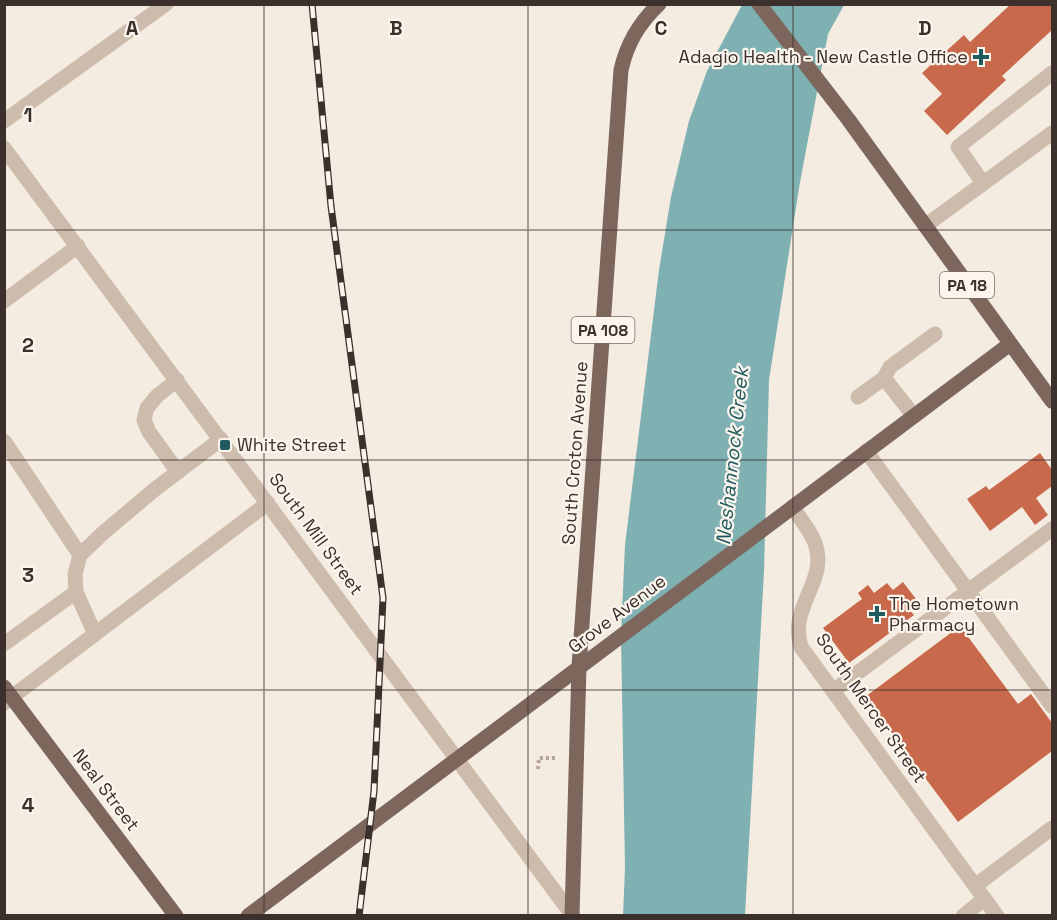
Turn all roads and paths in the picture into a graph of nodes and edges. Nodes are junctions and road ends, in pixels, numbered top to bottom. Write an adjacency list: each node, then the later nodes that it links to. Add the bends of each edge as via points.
1 (166, 4): 5 (street)
2 (659, 4): 31 (main road, South Croton Avenue / PA 108, via 638,28 621,70)
3 (759, 4): 9 (main road, PA 18)
4 (1053, 73): 8 (street, via 958,147)
5 (4, 121)
6 (1053, 133): 8 (street)
7 (4, 148): 10 (street, South Mill Street)
8 (984, 183): 9 (street)
9 (925, 226): 13 (main road, PA 18)
10 (78, 246): 11 (street); 15 (street, South Mill Street)
11 (4, 301)
12 (935, 334): 14 (street, via 890,367)
13 (1010, 344): 17 (main road, PA 18); 18 (main road, Grove Avenue)
14 (884, 378): 16 (street); 18 (street)
15 (177, 380): 19 (street, South Mill Street); 22 (street, via 147,408 144,420)
16 (858, 397)
17 (1053, 401)
18 (914, 416): 21 (main road, Grove Avenue)
19 (221, 439): 22 (street); 23 (street, South Mill Street)
20 (4, 441): 26 (street)
21 (866, 451): 24 (main road, Grove Avenue); 27 (street)
22 (177, 472): 26 (street)
23 (268, 502): 29 (street); 35 (street, South Mill Street)
24 (792, 507): 31 (main road, Grove Avenue); 32 (street, South Mercer Street, via 816,543 818,558 797,635 801,647)
25 (1053, 529): 27 (street)
26 (80, 555): 28 (street)
27 (969, 591): 32 (street); 34 (street)
28 (75, 592): 29 (street); 30 (street)
29 (95, 634): 33 (street)
30 (4, 644)
31 (579, 667): 35 (main road, Grove Avenue); 43 (main road, South Croton Avenue / PA 108)
32 (833, 692): 39 (street, South Mercer Street)
33 (7, 696): 41 (main road, Neal Street)
34 (1053, 706)
35 (457, 759): 42 (main road, Grove Avenue); 43 (street, South Mill Street)
36 (555, 759): 37 (path, via 539,758)
37 (538, 769)
38 (1053, 828): 39 (street)
39 (975, 886): 40 (street, South Mercer Street)
40 (984, 899): 44 (street); 45 (street, South Mercer Street)
41 (176, 915)
42 (248, 915)
43 (572, 915)
44 (963, 915)
45 (997, 915)

